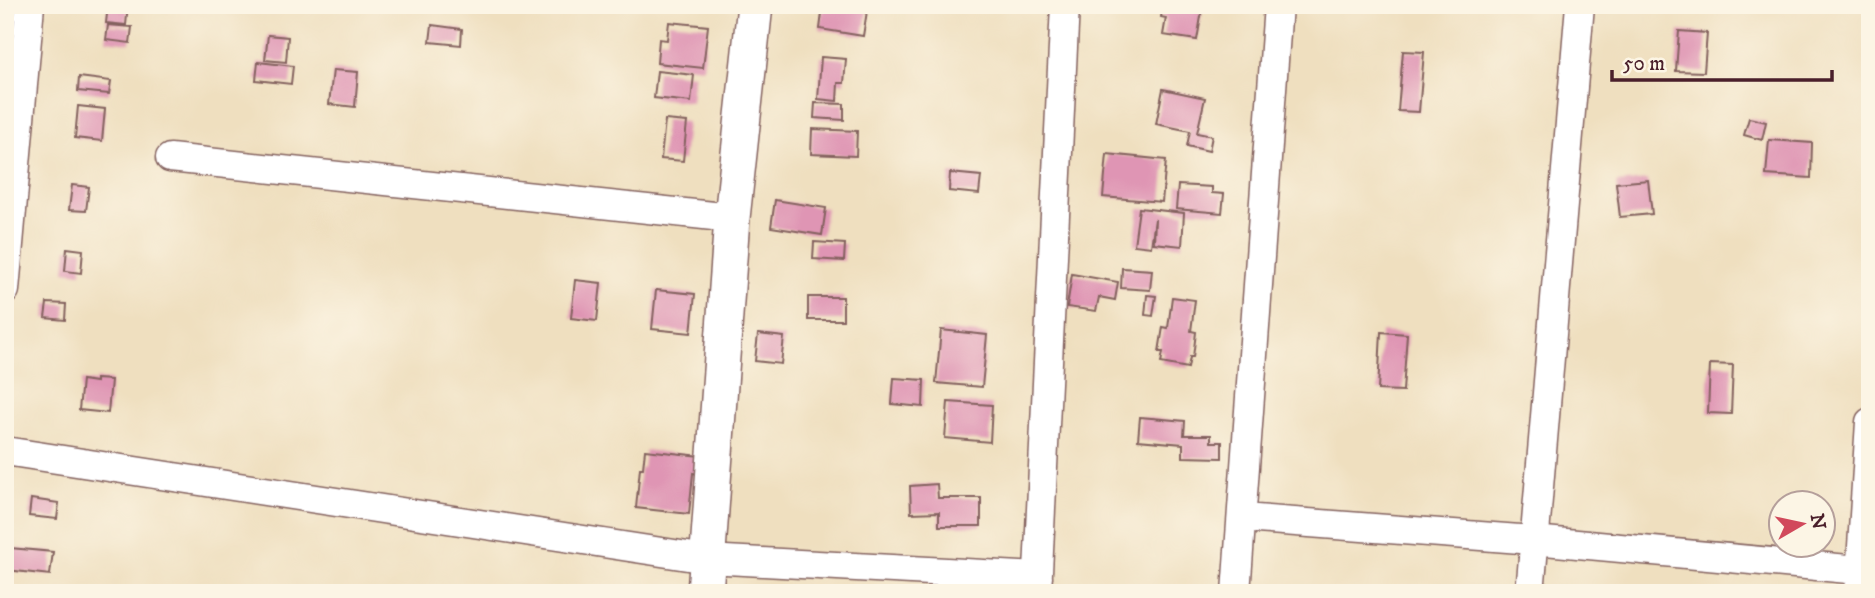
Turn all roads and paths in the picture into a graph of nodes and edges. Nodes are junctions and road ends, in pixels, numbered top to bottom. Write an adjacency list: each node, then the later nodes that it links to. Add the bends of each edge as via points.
1 (30, 5): 8 (street)
2 (755, 5): 7 (street)
3 (1065, 5): 15 (street)
4 (1278, 5): 11 (street)
5 (1580, 5): 12 (street)
6 (170, 158): 7 (street)
7 (732, 218): 13 (street)
8 (5, 290)
9 (1870, 422): 14 (street)
10 (5, 451): 13 (street)
11 (1243, 518): 12 (street); 17 (street)
12 (1534, 540): 14 (street); 18 (street)
13 (707, 559): 15 (street); 16 (street)
14 (1863, 578)
15 (1037, 585)
16 (705, 593)
17 (1237, 593)
18 (1530, 593)

